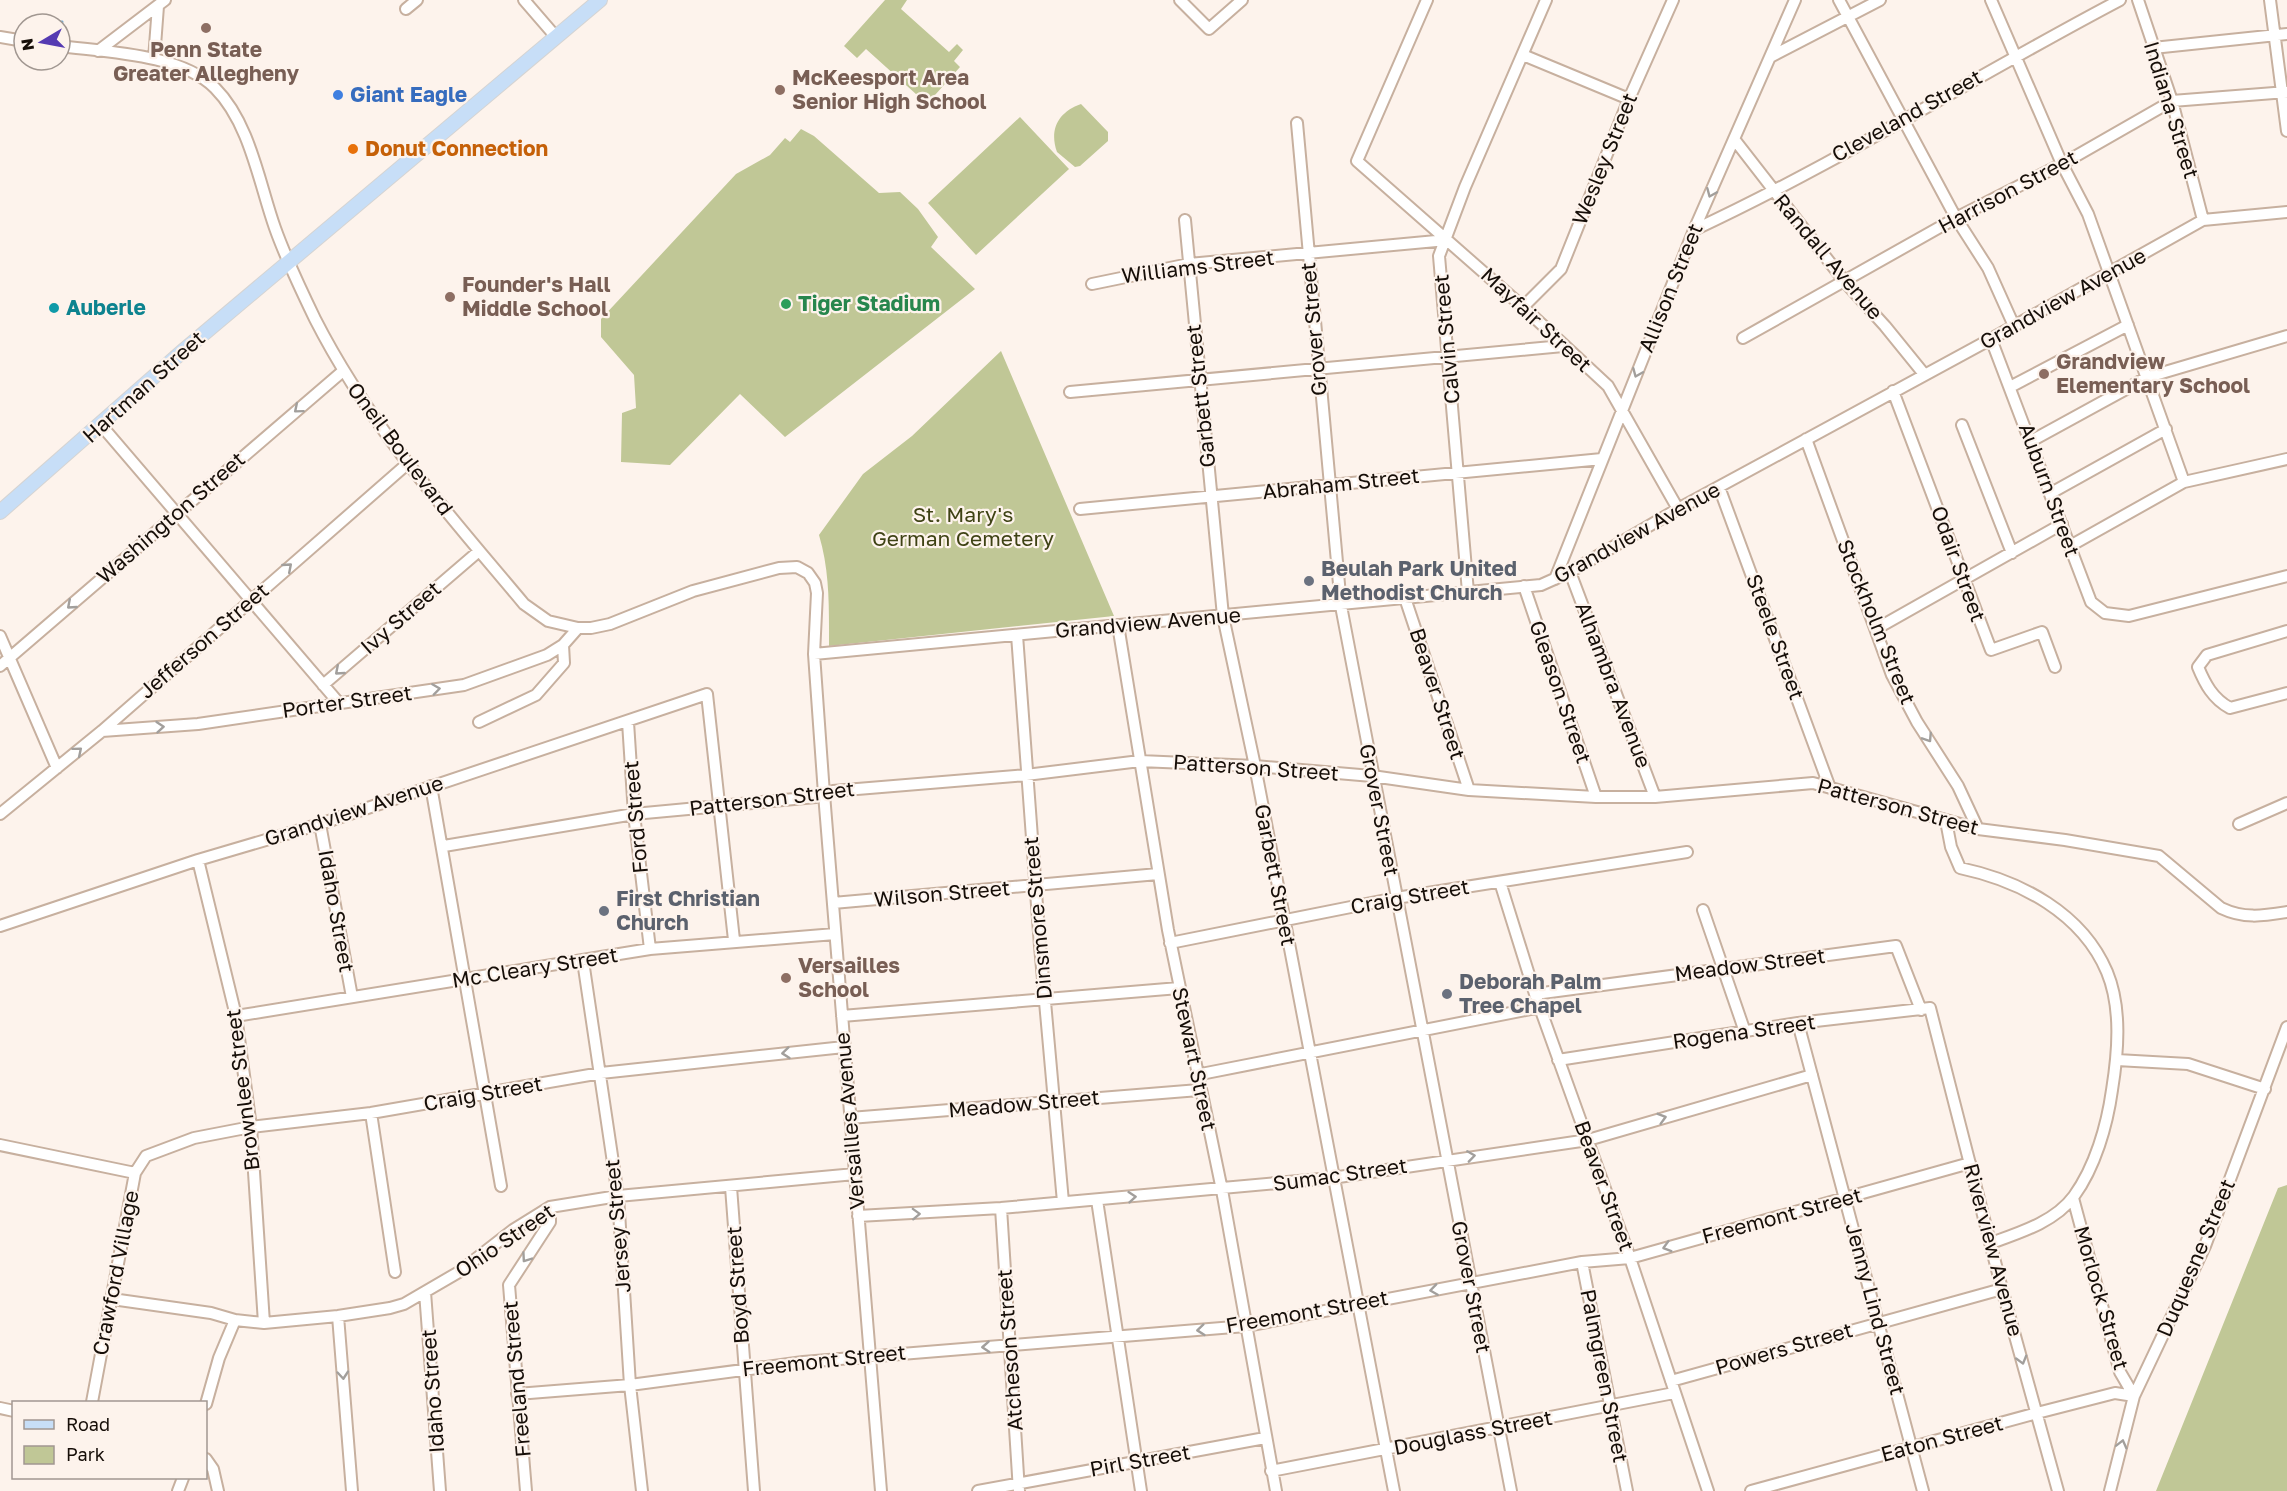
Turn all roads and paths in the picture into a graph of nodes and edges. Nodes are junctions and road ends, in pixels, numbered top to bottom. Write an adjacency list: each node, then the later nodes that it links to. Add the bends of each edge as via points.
1 (417, 0): 17 (street)
2 (524, 0): 21 (street)
3 (600, 0): 21 (main road, Hartman Street)
4 (1180, 0): 5 (street, via 1209,29)
5 (1242, 0)
6 (1426, 0): 43 (street, Mayfair Street, via 1357,160)
7 (1546, 0): 25 (street, Calvin Street)
8 (1673, 0): 30 (street, Wesley Street)
9 (1795, 0): 27 (street, Allison Street)
10 (1839, 0): 18 (street)
11 (1880, 0): 18 (street)
12 (1991, 0): 26 (street)
13 (2120, 0): 26 (street, Cleveland Street)
14 (2138, 0): 23 (street, Indiana Street)
15 (2270, 0): 20 (street)
16 (161, 3): 24 (street); 28 (street)
17 (406, 9)
18 (1848, 17): 27 (street); 32 (street)
19 (2287, 34): 20 (street)
20 (2275, 35): 23 (street); 29 (street)
21 (556, 37): 45 (main road, Hartman Street)
22 (72, 48): 24 (street, Oneil Boulevard)
23 (2153, 48): 31 (street, Indiana Street)
24 (98, 51): 28 (street, Oneil Boulevard)
25 (1523, 55): 30 (street); 43 (street, Calvin Street, via 1465,188)
26 (2016, 55): 32 (street, Cleveland Street); 36 (street)
27 (1772, 56): 35 (street, Allison Street)
28 (154, 59): 45 (street, Oneil Boulevard, via 196,74 229,105 242,129)
29 (2284, 92): 31 (street, Harrison Street); 34 (street)
30 (1629, 99): 50 (street, Wesley Street, via 1561,269)
31 (2172, 101): 36 (street, Harrison Street); 41 (street, Indiana Street)
32 (1902, 120): 37 (street, Cleveland Street); 39 (street)
33 (1297, 123): 44 (street, Grover Street)
34 (2287, 131)
35 (1734, 139): 37 (street, Randall Avenue); 42 (street, Allison Street, one-way to 42)
36 (2062, 164): 39 (street, Harrison Street); 47 (street, via 2088,214)
37 (1772, 190): 42 (street, Cleveland Street); 48 (street, Randall Avenue)
38 (2287, 212): 41 (street, Grandview Avenue)
39 (1956, 218): 48 (street, Harrison Street); 52 (street, via 1988,268)
40 (1185, 220): 46 (street, Garbett Street)
41 (2203, 220): 47 (street, Grandview Avenue)
42 (1694, 230): 66 (street, Allison Street, one-way to 66)
43 (1447, 240): 44 (street, Williams Street); 50 (street, Mayfair Street); 57 (street, Calvin Street, via 1439,256)
44 (1307, 254): 46 (street, Williams Street); 58 (street, Grover Street)
45 (289, 262): 59 (street, Oneil Boulevard); 67 (main road, Hartman Street)
46 (1189, 264): 49 (street, Williams Street); 62 (street, Garbett Street)
47 (2109, 274): 51 (street); 52 (street, Grandview Avenue)
48 (1845, 282): 54 (street, Harrison Street); 60 (street, Randall Avenue)
49 (1092, 284)
50 (1523, 307): 56 (street, Mayfair Street)
51 (2128, 325): 61 (street); 63 (street)
52 (2014, 326): 55 (street, Grandview Avenue)
53 (2287, 336): 61 (street)
54 (1743, 338)
55 (1991, 339): 60 (street, Grandview Avenue); 63 (street, Auburn Street)
56 (1563, 346): 57 (street); 66 (street, Mayfair Street, via 1608,386)
57 (1450, 356): 58 (street); 75 (street, Calvin Street)
58 (1318, 369): 62 (street); 77 (street, Grover Street)
59 (343, 371): 74 (street, Oneil Boulevard); 84 (street, Washington Street, one-way to 84)
60 (1924, 374): 64 (street, Grandview Avenue)
61 (2148, 377): 69 (street); 71 (street)
62 (1200, 380): 65 (street); 80 (street, Garbett Street)
63 (2010, 387): 71 (street, Auburn Street)
64 (1893, 391): 70 (street, Grandview Avenue); 93 (street, Odair Street)
65 (1070, 392)
66 (1621, 409): 72 (street, Allison Street); 82 (street, Mayfair Street)
67 (101, 425): 83 (main road, Hartman Street); 84 (street)
68 (1962, 425): 88 (street)
69 (2166, 429): 76 (street); 79 (street)
70 (1806, 439): 78 (street, Grandview Avenue); 102 (street, Stockholm Street)
71 (2031, 441): 79 (street, Auburn Street)
72 (1602, 459): 75 (street, Abraham Street); 92 (street, Allison Street)
73 (2287, 459): 76 (street)
74 (406, 465): 87 (street, Oneil Boulevard); 97 (street, Jefferson Street, one-way to 74)
75 (1459, 472): 77 (street, Abraham Street); 95 (street, Calvin Street)
76 (2184, 482): 86 (street)
77 (1330, 486): 80 (street, Abraham Street); 98 (street, Grover Street)
78 (1719, 487): 82 (street, Grandview Avenue); 123 (street, Steele Street)
79 (2050, 493): 85 (street, Auburn Street)
80 (1211, 497): 81 (street, Abraham Street); 99 (street, Garbett Street)
81 (1080, 509)
82 (1678, 509): 89 (street, Grandview Avenue)
83 (0, 512)
84 (177, 512): 97 (street); 108 (street, Washington Street, one-way to 108)
85 (2062, 524): 86 (street, Auburn Street); 88 (street)
86 (2070, 546): 91 (street, Auburn Street, via 2091,602 2105,613 2129,616)
87 (479, 551): 101 (street, Oneil Boulevard, via 524,604 548,621); 111 (street, Ivy Street, one-way to 111)
88 (2012, 554): 93 (street)
89 (1570, 572): 92 (street, Grandview Avenue); 127 (street, Alhambra Avenue)
90 (808, 573): 101 (street, Oneil Boulevard, via 797,567 779,568 693,591 610,624); 107 (street, Versailles Avenue, via 817,593)
91 (2287, 576)
92 (1555, 579): 94 (street, Grandview Avenue)
93 (1966, 581): 102 (street); 110 (street, Odair Street, via 1991,650 2042,632)
94 (1524, 586): 95 (street, Grandview Avenue); 126 (street, Gleason Street)
95 (1468, 592): 96 (street, Grandview Avenue)
96 (1405, 598): 98 (street, Grandview Avenue); 124 (street, Beaver Street)
97 (251, 599): 111 (street); 116 (street, Jefferson Street)
98 (1341, 606): 99 (street, Grandview Avenue); 121 (street, Grover Street)
99 (1223, 616): 100 (street, Grandview Avenue); 118 (street, Garbett Street)
100 (1118, 626): 104 (street, Grandview Avenue); 117 (street, Stewart Street)
101 (578, 628): 106 (street, Porter Street)
102 (1876, 629): 135 (street, Stockholm Street, one-way to 135, via 1892,675 1958,786)
103 (2287, 631): 112 (street, via 2207,656 2198,667 2218,702 2230,708)
104 (1017, 635): 107 (street, Grandview Avenue); 120 (street, Dinsmore Street)
105 (0, 636): 108 (street)
106 (563, 645): 113 (street, Porter Street, one-way to 106, via 464,686 547,655); 114 (street, via 564,663 536,695)
107 (814, 654): 125 (street, Versailles Avenue)
108 (10, 659): 109 (street, Washington Street); 119 (street)
109 (0, 666)
110 (2055, 667)
111 (323, 685): 113 (street)
112 (2287, 693)
113 (338, 702): 116 (street, Porter Street, one-way to 113, via 198,724)
114 (479, 722)
115 (628, 722): 122 (street, Grandview Avenue); 129 (street, Grandview Avenue, via 707,694); 131 (street, Ford Street)
116 (102, 731): 119 (street, Jefferson Street, one-way to 116)
117 (1140, 761): 118 (street, Patterson Street); 120 (street, Patterson Street); 139 (street, Stewart Street)
118 (1254, 766): 121 (street, Patterson Street); 146 (street, Garbett Street)
119 (57, 768): 130 (street, Jefferson Street)
120 (1026, 774): 125 (street, Patterson Street); 141 (street, Dinsmore Street)
121 (1372, 776): 124 (street, Patterson Street); 142 (street, Grover Street)
122 (431, 786): 133 (street, Grandview Avenue); 136 (street)
123 (1830, 788): 127 (street, Patterson Street, via 1813,783); 132 (street, Patterson Street)
124 (1469, 790): 126 (street, Patterson Street)
125 (824, 794): 129 (street, Patterson Street); 143 (street, Versailles Avenue)
126 (1596, 797): 127 (street, Patterson Street)
127 (1655, 797)
128 (2287, 803): 134 (street)
129 (721, 805): 131 (street, Patterson Street); 149 (street)
130 (0, 814)
131 (634, 814): 136 (street, Patterson Street); 151 (street, Ford Street)
132 (1946, 821): 135 (street, Patterson Street); 170 (street, via 1960,868 2045,899 2075,925 2094,949 2108,973 2113,994)
133 (320, 824): 138 (street, Grandview Avenue); 157 (street, Idaho Street)
134 (2239, 824)
135 (1977, 829): 145 (street, Patterson Street, via 2159,856 2231,913 2245,917)
136 (444, 846): 154 (street)
137 (1687, 852): 140 (street, Craig Street)
138 (198, 860): 147 (street, Grandview Avenue); 161 (street, Brownlee Street)
139 (1158, 874): 141 (street, Wilson Street); 150 (street, Stewart Street)
140 (1500, 882): 142 (street, Craig Street); 156 (street, Beaver Street)
141 (1035, 886): 143 (street, Wilson Street); 158 (street, Dinsmore Street)
142 (1396, 898): 146 (street, Craig Street); 165 (street, Grover Street)
143 (833, 903): 148 (street, Versailles Avenue)
144 (1703, 910): 153 (street)
145 (2287, 912)
146 (1284, 922): 150 (street, Craig Street); 168 (street, Garbett Street)
147 (0, 926)
148 (835, 934): 149 (street, Mc Cleary Street); 162 (street, Versailles Avenue)
149 (734, 940): 151 (street, Mc Cleary Street)
150 (1170, 943): 155 (street, Stewart Street)
151 (650, 949): 152 (street, Mc Cleary Street)
152 (583, 962): 154 (street, Mc Cleary Street); 171 (street, Jersey Street)
153 (1724, 967): 156 (street, Meadow Street); 160 (street, Meadow Street, via 1896,946); 166 (street)
154 (465, 979): 157 (street, Mc Cleary Street); 176 (street)
155 (1179, 988): 158 (street); 172 (street, Stewart Street)
156 (1535, 994): 159 (street, Beaver Street)
157 (351, 997): 161 (street, Mc Cleary Street)
158 (1045, 1001): 162 (street); 177 (street, Dinsmore Street)
159 (1540, 1007): 165 (street); 169 (street, Beaver Street)
160 (1926, 1009): 163 (street, Rogena Street); 184 (street, Riverview Avenue)
161 (236, 1016): 180 (street, Brownlee Street)
162 (842, 1016): 167 (street, Versailles Avenue)
163 (1798, 1023): 166 (street, Rogena Street); 173 (street, Jenny Lind Street)
164 (2286, 1031): 174 (street, Duquesne Street)
165 (1422, 1032): 168 (street); 183 (street, Grover Street)
166 (1745, 1032): 169 (street, Rogena Street)
167 (844, 1047): 171 (street, Craig Street, one-way to 171); 179 (street, Versailles Avenue)
168 (1309, 1052): 172 (street); 187 (street, Garbett Street)
169 (1558, 1060): 181 (street, Beaver Street)
170 (2117, 1060): 174 (street, via 2188,1064); 193 (street, via 2104,1127 2093,1161)
171 (601, 1073): 176 (street, Craig Street); 191 (street, Jersey Street)
172 (1196, 1075): 175 (street, Stewart Street)
173 (1812, 1075): 181 (street, Sumac Street, one-way to 173); 192 (street, Jenny Lind Street)
174 (2265, 1089): 221 (street, Duquesne Street, via 2205,1246)
175 (1199, 1090): 177 (street, Meadow Street); 190 (street, Stewart Street)
176 (483, 1094): 178 (street, Craig Street); 188 (street)
177 (1055, 1101): 179 (street, Meadow Street); 195 (street, Dinsmore Street)
178 (371, 1113): 180 (street, Craig Street); 202 (street)
179 (850, 1118): 186 (street, Versailles Avenue)
180 (251, 1127): 185 (street, Craig Street, via 194,1138 146,1156); 211 (street, Brownlee Street)
181 (1588, 1140): 183 (street, Sumac Street, one-way to 181); 200 (street, Beaver Street)
182 (0, 1145): 185 (street, Crawford Village)
183 (1447, 1159): 187 (street, Sumac Street); 203 (street, Grover Street)
184 (1970, 1163): 192 (street, Freemont Street); 199 (street, Riverview Avenue)
185 (135, 1173): 206 (street, Crawford Village)
186 (855, 1174): 189 (street, Ohio Street); 198 (street, Versailles Avenue)
187 (1332, 1178): 190 (street, Sumac Street); 207 (street, Garbett Street)
188 (501, 1186)
189 (731, 1187): 191 (street, Ohio Street); 216 (street, Boyd Street)
190 (1222, 1190): 194 (street, Sumac Street, one-way to 190); 212 (street, Stewart Street)
191 (618, 1196): 196 (street, Ohio Street); 218 (street, Jersey Street)
192 (1845, 1198): 200 (street, Freemont Street, one-way to 200); 210 (street, Jenny Lind Street)
193 (2073, 1198): 199 (street, via 2032,1228); 221 (street, Morlock Street, via 2120,1372)
194 (1097, 1200): 195 (street, Sumac Street); 213 (street)
195 (1063, 1202): 197 (street, Sumac Street)
196 (550, 1207): 205 (street, Ohio Street); 220 (street, Freeland Street, one-way to 220, via 550,1222 509,1285)
197 (1001, 1208): 198 (street, Sumac Street, one-way to 197); 214 (street, Atcheson Street)
198 (858, 1216): 215 (street, Versailles Avenue)
199 (1991, 1243): 204 (street, Riverview Avenue)
200 (1630, 1258): 201 (street, Freemont Street); 217 (street, Beaver Street)
201 (1582, 1262): 203 (street, Freemont Street); 224 (street, Palmgreen Street)
202 (395, 1272)
203 (1471, 1284): 207 (street, Freemont Street, one-way to 207); 226 (street, Grover Street)
204 (2001, 1288): 210 (street, Powers Street); 225 (street, Riverview Avenue, one-way to 225)
205 (425, 1292): 208 (street, Ohio Street, via 404,1305); 236 (street, Idaho Street)
206 (112, 1299): 209 (street, Ohio Street, via 212,1313); 222 (street, Crawford Village)
207 (1358, 1305): 212 (street, Freemont Street); 229 (street, Garbett Street)
208 (338, 1316): 211 (street, Ohio Street); 235 (street, one-way to 235)
209 (235, 1320): 211 (street, Ohio Street); 223 (street)
210 (1879, 1322): 217 (street, Powers Street); 228 (street, Jenny Lind Street)
211 (264, 1323)
212 (1246, 1326): 213 (street, Freemont Street, one-way to 213); 227 (street, Stewart Street)
213 (1117, 1338): 214 (street, Freemont Street); 231 (street)
214 (1009, 1345): 215 (street, Freemont Street, one-way to 215); 233 (street, Atcheson Street)
215 (870, 1356): 216 (street, Freemont Street); 240 (street, Versailles Avenue)
216 (745, 1368): 218 (street, Freemont Street); 239 (street, Boyd Street)
217 (1671, 1381): 219 (street, Beaver Street)
218 (630, 1385): 220 (street, Freemont Street); 238 (street, Jersey Street)
219 (1674, 1393): 224 (street, Douglass Street); 247 (street, Beaver Street)
220 (517, 1394): 237 (street, Freeland Street)
221 (2134, 1396): 225 (street, Eaton Street, via 2115,1393); 251 (street, Duquesne Street, one-way to 221)
222 (92, 1401)
223 (207, 1401)
224 (1610, 1406): 226 (street, Douglass Street); 246 (street, Palmgreen Street)
225 (2037, 1413): 228 (street, Eaton Street); 250 (street, Riverview Avenue)
226 (1499, 1427): 229 (street, Douglass Street); 245 (street, Grover Street)
227 (1265, 1438): 231 (street, Pirl Street); 232 (street, Stewart Street)
228 (1912, 1447): 248 (street, Eaton Street); 249 (street, Jenny Lind Street)
229 (1386, 1450): 232 (street, Douglass Street); 244 (street, Garbett Street)
230 (207, 1460): 234 (street)
231 (1135, 1462): 233 (street, Pirl Street); 242 (street)
232 (1272, 1472): 243 (street, Stewart Street)
233 (1019, 1487): 241 (street, Pirl Street)
234 (218, 1491)
235 (352, 1491)
236 (440, 1491)
237 (526, 1491)
238 (642, 1491)
239 (754, 1491)
240 (881, 1491)
241 (978, 1491)
242 (1141, 1491)
243 (1276, 1491)
244 (1394, 1491)
245 (1511, 1491)
246 (1627, 1491)
247 (1708, 1491)
248 (1751, 1491)
249 (1923, 1491)
250 (2058, 1491)
251 (2110, 1491)

